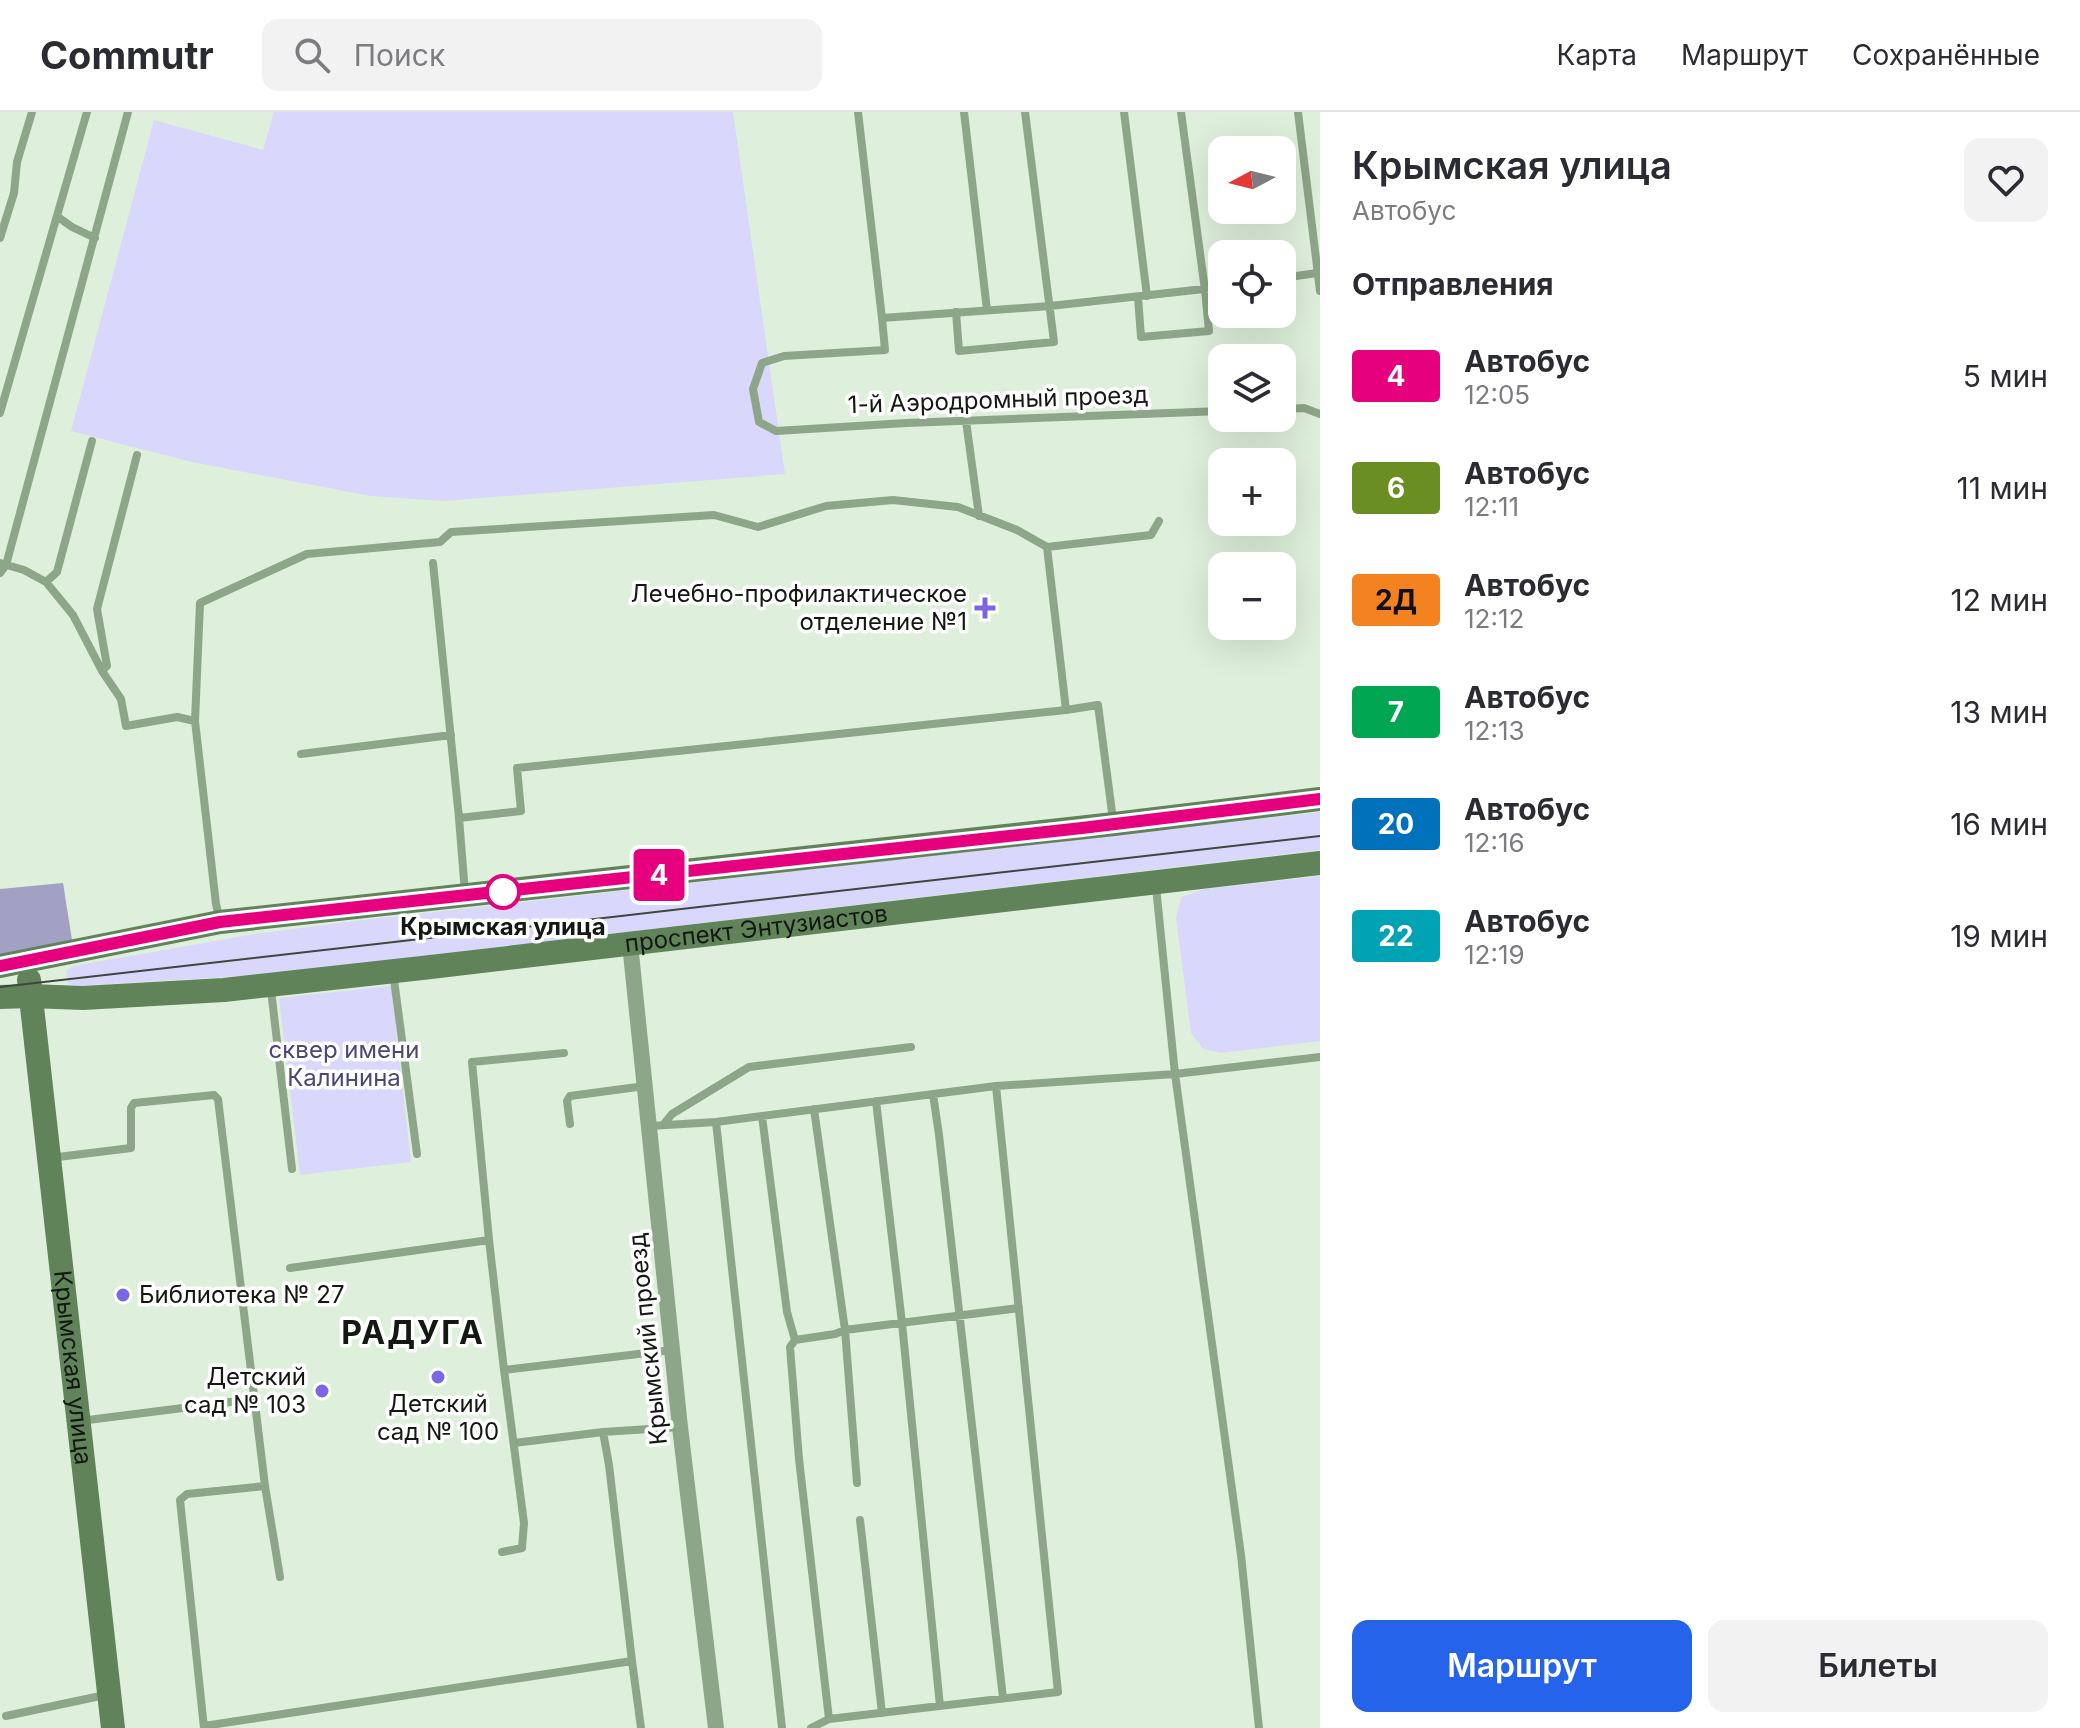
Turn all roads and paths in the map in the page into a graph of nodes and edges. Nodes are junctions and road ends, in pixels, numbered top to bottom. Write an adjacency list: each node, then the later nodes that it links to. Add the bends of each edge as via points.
1 (32, 112): 11 (lane)
2 (87, 112): 10 (lane)
3 (128, 112): 12 (lane)
4 (858, 112): 22 (lane)
5 (964, 112): 20 (lane)
6 (1025, 112): 19 (lane)
7 (1124, 112): 18 (lane)
8 (1181, 112): 16 (lane)
9 (1298, 112): 13 (lane)
10 (58, 217): 12 (lane); 25 (lane)
11 (0, 238)
12 (95, 238): 34 (lane)
13 (1317, 273): 14 (lane); 17 (lane)
14 (1296, 276)
15 (1208, 289): 16 (lane)
16 (1205, 290): 18 (lane); 18 (lane, via 1209,331 1141,337)
17 (1320, 291)
18 (1142, 297): 19 (lane)
19 (1050, 306): 20 (lane); 21 (lane, via 1054,342 959,351)
20 (987, 310): 21 (lane)
21 (956, 312): 22 (lane)
22 (882, 318): 27 (lane, 1-й Аэродромный проезд, via 885,350 784,356 762,363 753,389 759,422 776,431)
23 (1296, 408): 26 (lane)
24 (1208, 412): 27 (lane, 1-й Аэродромный проезд)
25 (0, 413)
26 (1320, 414)
27 (966, 421): 30 (lane)
28 (92, 441): 35 (lane, via 57,572)
29 (137, 455): 36 (lane, via 97,609 107,666)
30 (979, 516): 32 (lane); 38 (lane, via 958,507 893,500 826,506 758,527 714,515 451,532 440,542 307,554 200,603)
31 (1159, 521): 32 (lane, via 1151,535)
32 (1047, 547): 37 (lane)
33 (433, 563): 39 (lane)
34 (2, 567): 35 (lane, via 24,570)
35 (46, 582): 36 (lane, via 73,615)
36 (102, 671): 38 (lane, via 121,699 126,726 177,717)
37 (1066, 710): 42 (lane, via 517,768 521,811); 43 (lane, via 1098,705)
38 (195, 721): 47 (lane)
39 (451, 735): 40 (lane); 42 (lane)
40 (301, 754)
41 (1320, 799): 43 (main road)
42 (459, 818): 46 (lane)
43 (1114, 824): 46 (main road)
44 (1320, 863): 45 (main road, проспект Энтузиастов)
45 (1155, 882): 48 (main road, проспект Энтузиастов); 58 (lane)
46 (465, 895): 47 (main road)
47 (220, 922): 49 (main road)
48 (630, 944): 51 (main road, проспект Энтузиастов); 59 (street, Крымский проезд)
49 (27, 961): 50 (main road); 53 (main road, Крымская улица)
50 (0, 966)
51 (393, 972): 52 (main road, проспект Энтузиастов); 68 (lane)
52 (270, 985): 53 (main road, проспект Энтузиастов, via 83,998); 70 (lane)
53 (30, 996): 54 (main road, проспект Энтузиастов); 69 (main road, Крымская улица)
54 (0, 997)
55 (911, 1047): 67 (lane, via 749,1067)
56 (564, 1053): 71 (lane, via 472,1062)
57 (1320, 1057): 58 (lane)
58 (1175, 1074): 60 (lane); 103 (lane, via 1241,1555)
59 (646, 1086): 66 (lane, via 570,1096); 67 (street, Крымский проезд)
60 (996, 1086): 61 (lane); 73 (lane)
61 (933, 1094): 62 (lane); 74 (lane)
62 (876, 1101): 63 (lane); 75 (lane)
63 (814, 1109): 64 (lane); 76 (lane)
64 (762, 1116): 65 (lane); 77 (lane)
65 (716, 1122): 67 (lane); 101 (lane)
66 (570, 1124)
67 (656, 1126): 78 (street, Крымский проезд)
68 (417, 1154)
69 (49, 1158): 80 (lane, via 131,1148 134,1103 214,1095 218,1099); 81 (main road, Крымская улица)
70 (292, 1169)
71 (489, 1240): 72 (lane); 79 (lane)
72 (290, 1268)
73 (1019, 1308): 74 (lane); 92 (lane, via 1058,1692)
74 (959, 1316): 75 (lane); 92 (lane)
75 (902, 1323): 76 (lane); 93 (lane)
76 (845, 1330): 77 (lane); 85 (lane)
77 (795, 1340): 96 (lane, via 790,1347 799,1459)
78 (673, 1350): 79 (lane); 82 (street, Крымский проезд)
79 (504, 1370): 84 (lane)
80 (254, 1399): 81 (lane); 86 (lane)
81 (80, 1421): 91 (main road, Крымская улица)
82 (680, 1427): 83 (lane); 100 (street, Крымский проезд)
83 (603, 1432): 84 (lane); 90 (lane)
84 (514, 1443): 88 (lane, via 522,1548)
85 (857, 1483)
86 (265, 1486): 89 (lane); 97 (lane, via 187,1494 180,1500)
87 (860, 1520): 94 (lane)
88 (502, 1552)
89 (280, 1577)
90 (632, 1661): 97 (lane); 99 (lane)
91 (109, 1694): 95 (lane); 98 (main road, Крымская улица)
92 (1003, 1698): 93 (lane)
93 (940, 1706): 94 (lane)
94 (882, 1713): 96 (lane)
95 (6, 1716)
96 (829, 1719): 102 (lane)
97 (204, 1727)
98 (113, 1728)
99 (641, 1728)
100 (716, 1728)
101 (782, 1728)
102 (811, 1728)
103 (1259, 1728)

